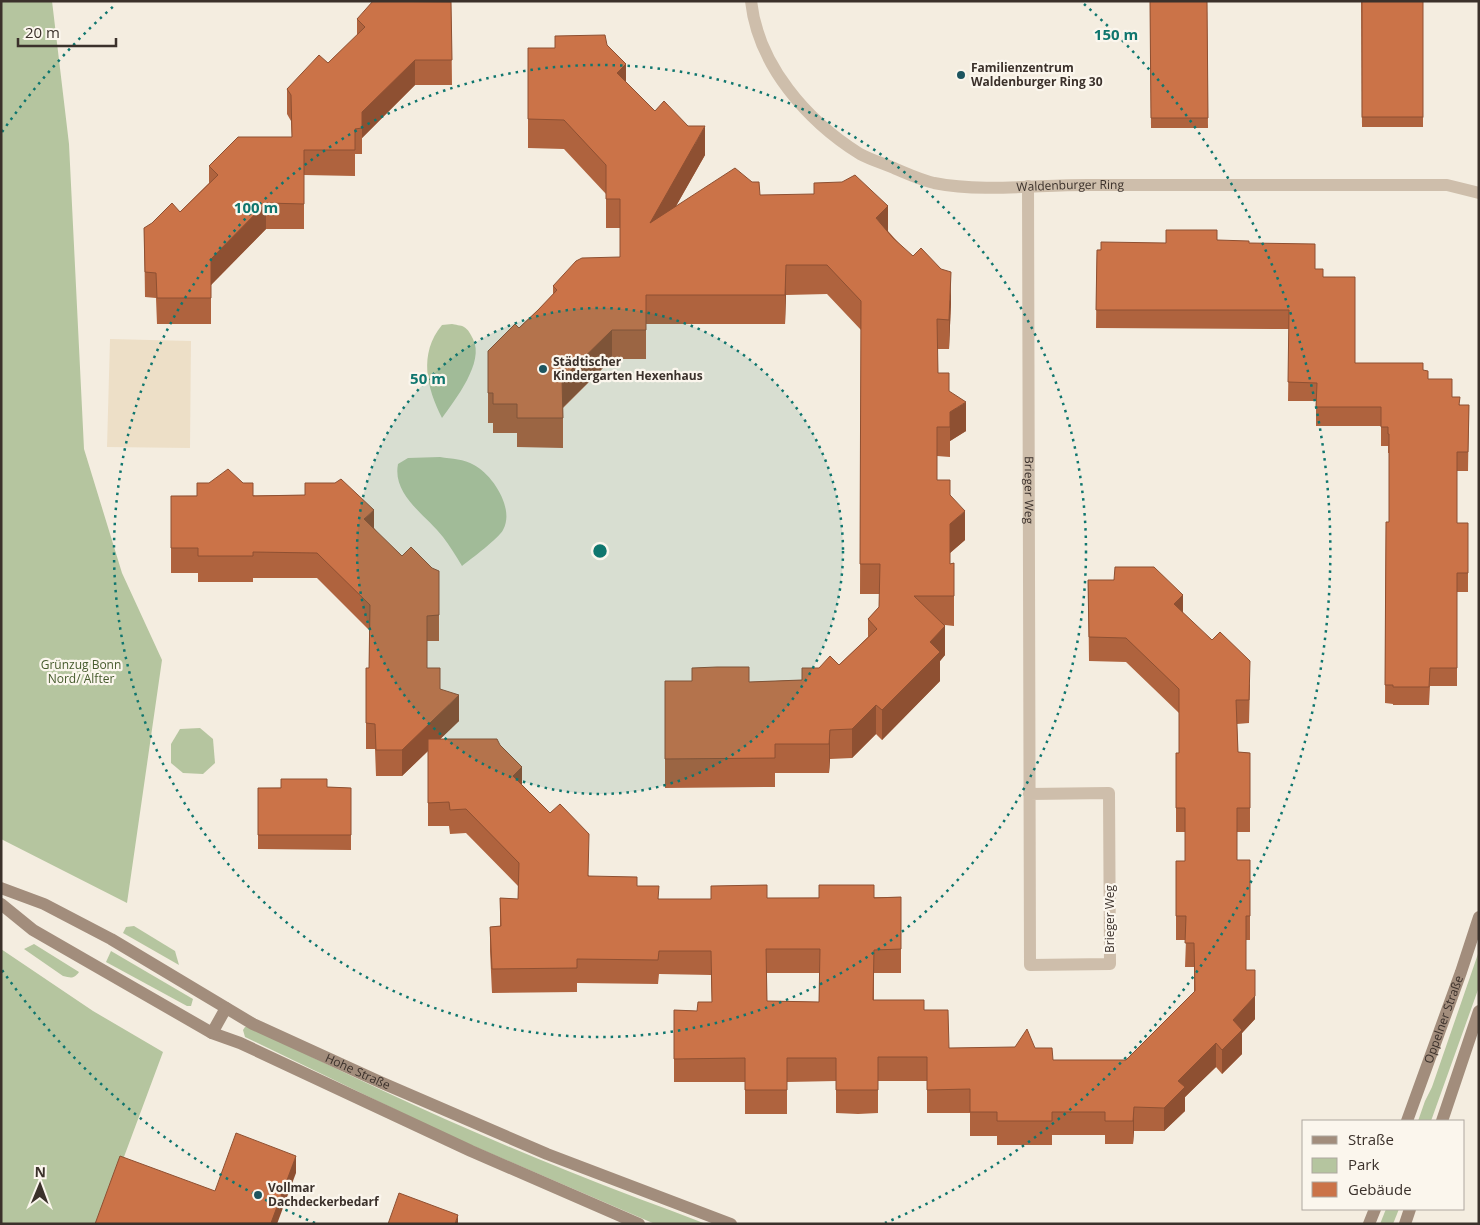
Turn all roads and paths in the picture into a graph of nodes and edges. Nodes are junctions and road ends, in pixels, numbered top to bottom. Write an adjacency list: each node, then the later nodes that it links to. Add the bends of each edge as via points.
1 (751, 1): 2 (street, Waldenburger Ring, via 753,17 769,59 794,97 823,128 862,155 933,182 966,187)
2 (1028, 186): 3 (street, Waldenburger Ring, via 1447,185); 4 (street, Brieger Weg)
3 (1479, 193)
4 (1029, 794): 4 (street, Brieger Weg, via 1030,965 1110,964 1109,793)
5 (1, 888): 8 (street, Hohe Straße, via 44,904 111,939)
6 (1, 904): 10 (street, Hohe Straße, via 33,930)
7 (1479, 917): 11 (street, Oppelner Straße)
8 (226, 1008): 10 (street); 16 (street, Hohe Straße, via 253,1024 380,1082 547,1154)
9 (1479, 1011): 12 (street)
10 (212, 1033): 15 (street, Hohe Straße)
11 (1407, 1120)
12 (1442, 1120)
13 (1375, 1210): 17 (street)
14 (1410, 1210): 18 (street)
15 (639, 1224)
16 (731, 1224)
17 (1369, 1224)
18 (1405, 1224)

